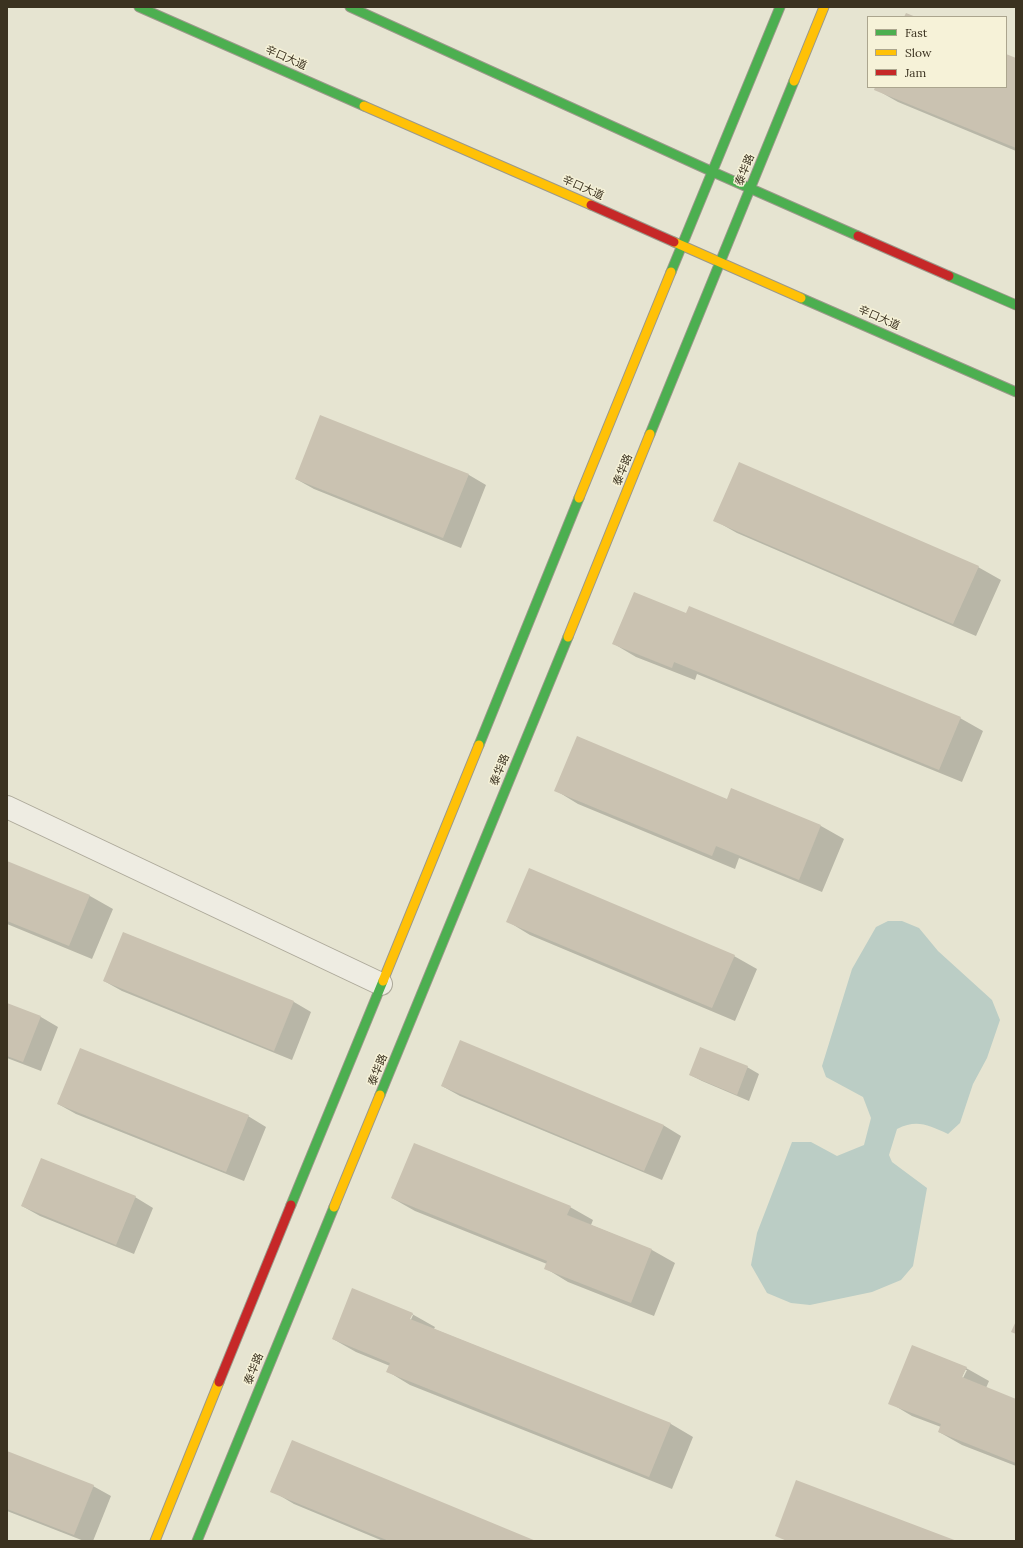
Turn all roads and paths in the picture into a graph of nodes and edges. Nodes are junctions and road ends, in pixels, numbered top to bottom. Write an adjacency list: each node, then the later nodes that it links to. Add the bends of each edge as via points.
1 (140, 7): 7 (main road, 辛口大道)
2 (350, 7): 5 (main road)
3 (780, 7): 5 (main road)
4 (824, 7): 6 (main road, 泰华路)
5 (713, 172): 6 (main road); 7 (main road)
6 (750, 189): 8 (main road, 泰华路); 9 (main road)
7 (682, 244): 8 (main road, 辛口大道); 12 (main road)
8 (721, 261): 10 (main road, 辛口大道); 14 (main road, 泰华路)
9 (1016, 305)
10 (1016, 392)
11 (7, 807): 12 (street)
12 (381, 984): 13 (main road)
13 (155, 1541)
14 (196, 1541)

